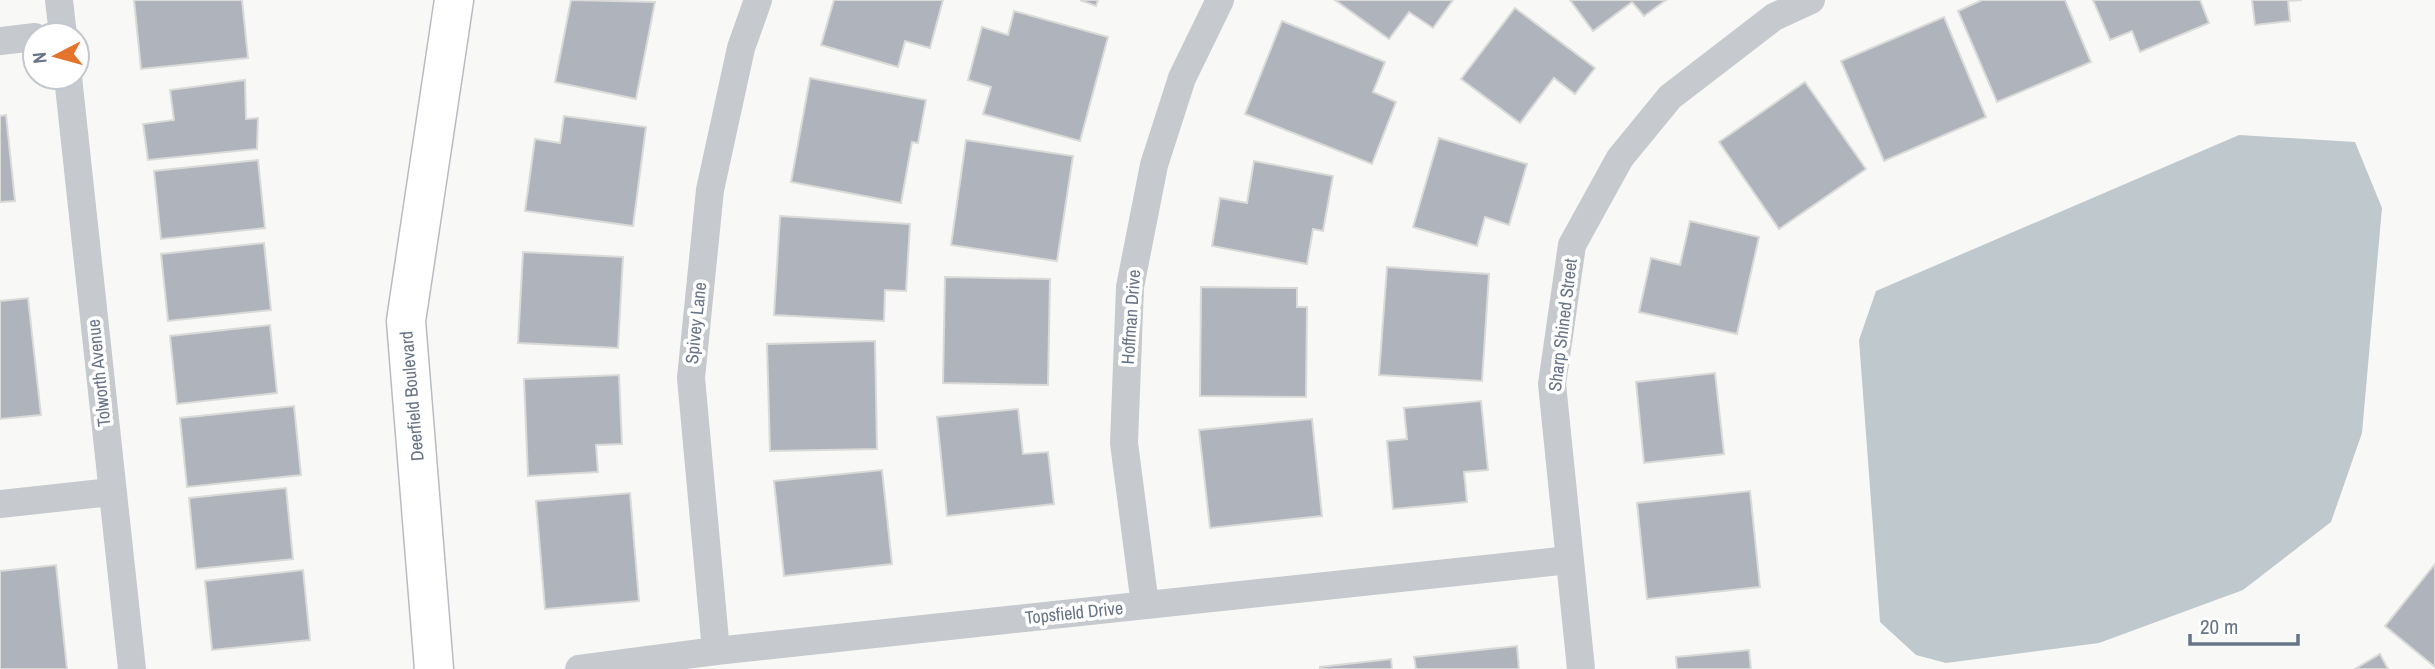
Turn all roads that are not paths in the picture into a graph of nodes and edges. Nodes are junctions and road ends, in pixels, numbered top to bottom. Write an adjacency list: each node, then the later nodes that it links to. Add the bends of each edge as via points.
1 (59, 0): 6 (street)
2 (454, 0): 16 (street, Deerfield Boulevard, via 406,321)
3 (758, 0): 14 (street, Spivey Lane, via 741,48 710,190 691,378)
4 (1220, 0): 13 (street, Hoffman Drive, via 1182,78 1158,152 1130,287 1124,443)
5 (1811, 0): 12 (street, Sharp Shined Street, via 1774,17 1670,97 1620,158 1572,245 1552,384)
6 (60, 21)
7 (21, 39): 8 (street)
8 (0, 41)
9 (69, 91): 10 (street, Tolworth Avenue)
10 (111, 492): 11 (street); 15 (street, Tolworth Avenue)
11 (0, 504)
12 (1569, 560): 13 (street, Topsfield Drive); 18 (street, Sharp Shined Street)
13 (1145, 605): 14 (street, Topsfield Drive)
14 (716, 651): 17 (street, Topsfield Drive)
15 (132, 669)
16 (434, 669)
17 (579, 669)
18 (1581, 669)

